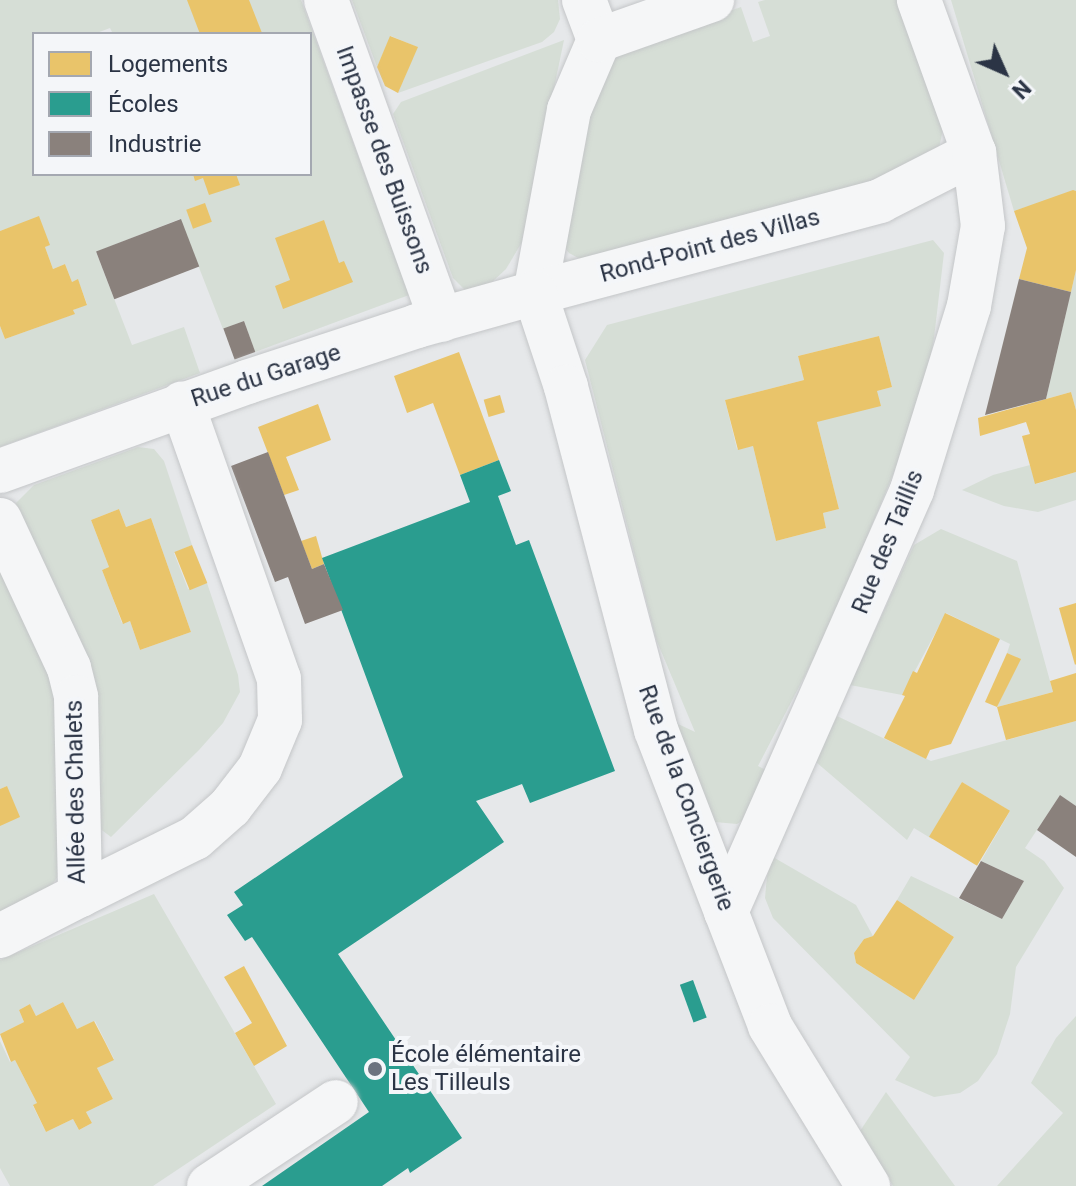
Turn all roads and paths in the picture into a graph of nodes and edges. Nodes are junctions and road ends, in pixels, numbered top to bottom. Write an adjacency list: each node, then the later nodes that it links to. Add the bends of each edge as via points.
1 (326, 0): 8 (street, Impasse des Buissons)
2 (584, 0): 5 (street)
3 (712, 0): 5 (street)
4 (919, 0): 6 (street)
5 (599, 40): 7 (street, via 569,110)
6 (974, 153): 7 (street, Rond-Point des Villas, via 880,201); 13 (street, Rue des Taillis, via 983,226 979,253 969,306 912,490)
7 (535, 293): 8 (street, Rue du Garage); 13 (street, Rue de la Conciergerie, via 566,387 656,730)
8 (441, 320): 9 (street, Rue du Garage)
9 (182, 404): 10 (street, Rue du Garage); 12 (street, via 279,679 280,720 260,768 230,807 195,838)
10 (0, 471)
11 (0, 520): 12 (street, Allée des Chalets, via 69,668 76,697)
12 (80, 895): 14 (street, Allée des Chalets)
13 (726, 912): 17 (street, Rue de la Conciergerie, via 770,1026)
14 (0, 936)
15 (336, 1102): 16 (street)
16 (209, 1186)
17 (868, 1186)

